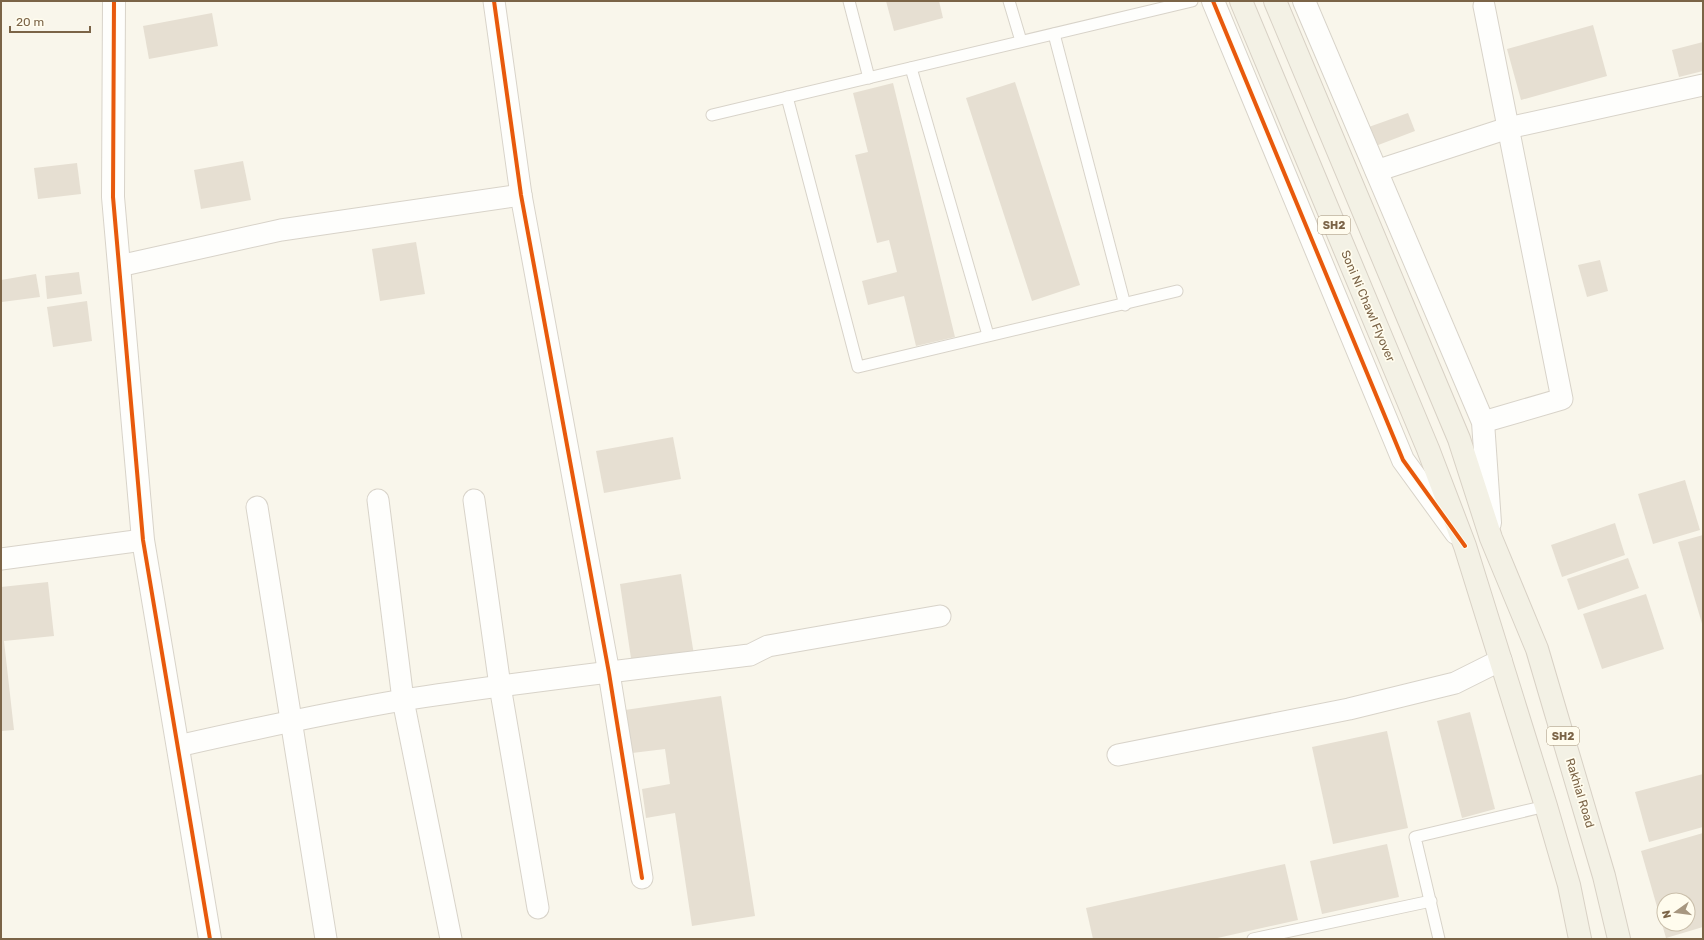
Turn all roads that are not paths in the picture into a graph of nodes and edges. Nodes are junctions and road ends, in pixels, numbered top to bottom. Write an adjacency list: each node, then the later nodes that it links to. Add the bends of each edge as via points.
1 (114, 1): 21 (street, via 113,198)
2 (494, 1): 20 (street)
3 (849, 1): 14 (lane)
4 (1009, 1): 12 (lane)
5 (1192, 1): 11 (lane)
6 (1213, 1): 31 (street, via 1403,460)
7 (1241, 1): 31 (main road, Soni Ni Chawl Flyover / SH2, via 1428,449)
8 (1275, 1): 29 (main road, SH2, via 1459,439)
9 (1304, 1): 19 (street)
10 (1484, 6): 18 (street)
11 (1054, 34): 12 (lane); 23 (lane)
12 (1021, 41): 13 (lane)
13 (911, 68): 14 (lane); 24 (lane)
14 (869, 78): 16 (lane)
15 (1703, 85): 18 (street)
16 (787, 97): 17 (lane); 24 (lane, via 858,367)
17 (712, 115)
18 (1508, 128): 19 (street); 25 (street, via 1562,399)
19 (1376, 171): 25 (street)
20 (521, 195): 21 (street, via 281,230); 35 (street)
21 (119, 266): 30 (street)
22 (1177, 291): 23 (lane)
23 (1125, 305): 24 (lane)
24 (988, 335)
25 (1483, 422): 29 (street)
26 (378, 500): 37 (street)
27 (474, 500): 36 (street)
28 (257, 507): 38 (street)
29 (1491, 538): 51 (main road, Rakhial Road / SH2, via 1537,649 1604,876)
30 (143, 540): 32 (street); 39 (street)
31 (1465, 546): 34 (main road, SH2)
32 (1, 558)
33 (940, 616): 35 (street, via 768,646 750,655)
34 (1501, 660): 40 (street, via 1455,682 1349,709); 41 (main road, SH2)
35 (609, 673): 36 (street); 42 (street)
36 (500, 686): 37 (street); 44 (street)
37 (402, 700): 38 (street); 47 (street)
38 (291, 721): 39 (street); 46 (street)
39 (178, 746): 45 (street)
40 (1118, 755)
41 (1546, 806): 43 (lane, via 1415,837); 50 (main road, SH2, via 1569,885)
42 (642, 878)
43 (1431, 900): 48 (lane); 49 (lane)
44 (538, 908)
45 (210, 939)
46 (326, 939)
47 (451, 939)
48 (1253, 939)
49 (1439, 939)
50 (1580, 939)
51 (1619, 939)

